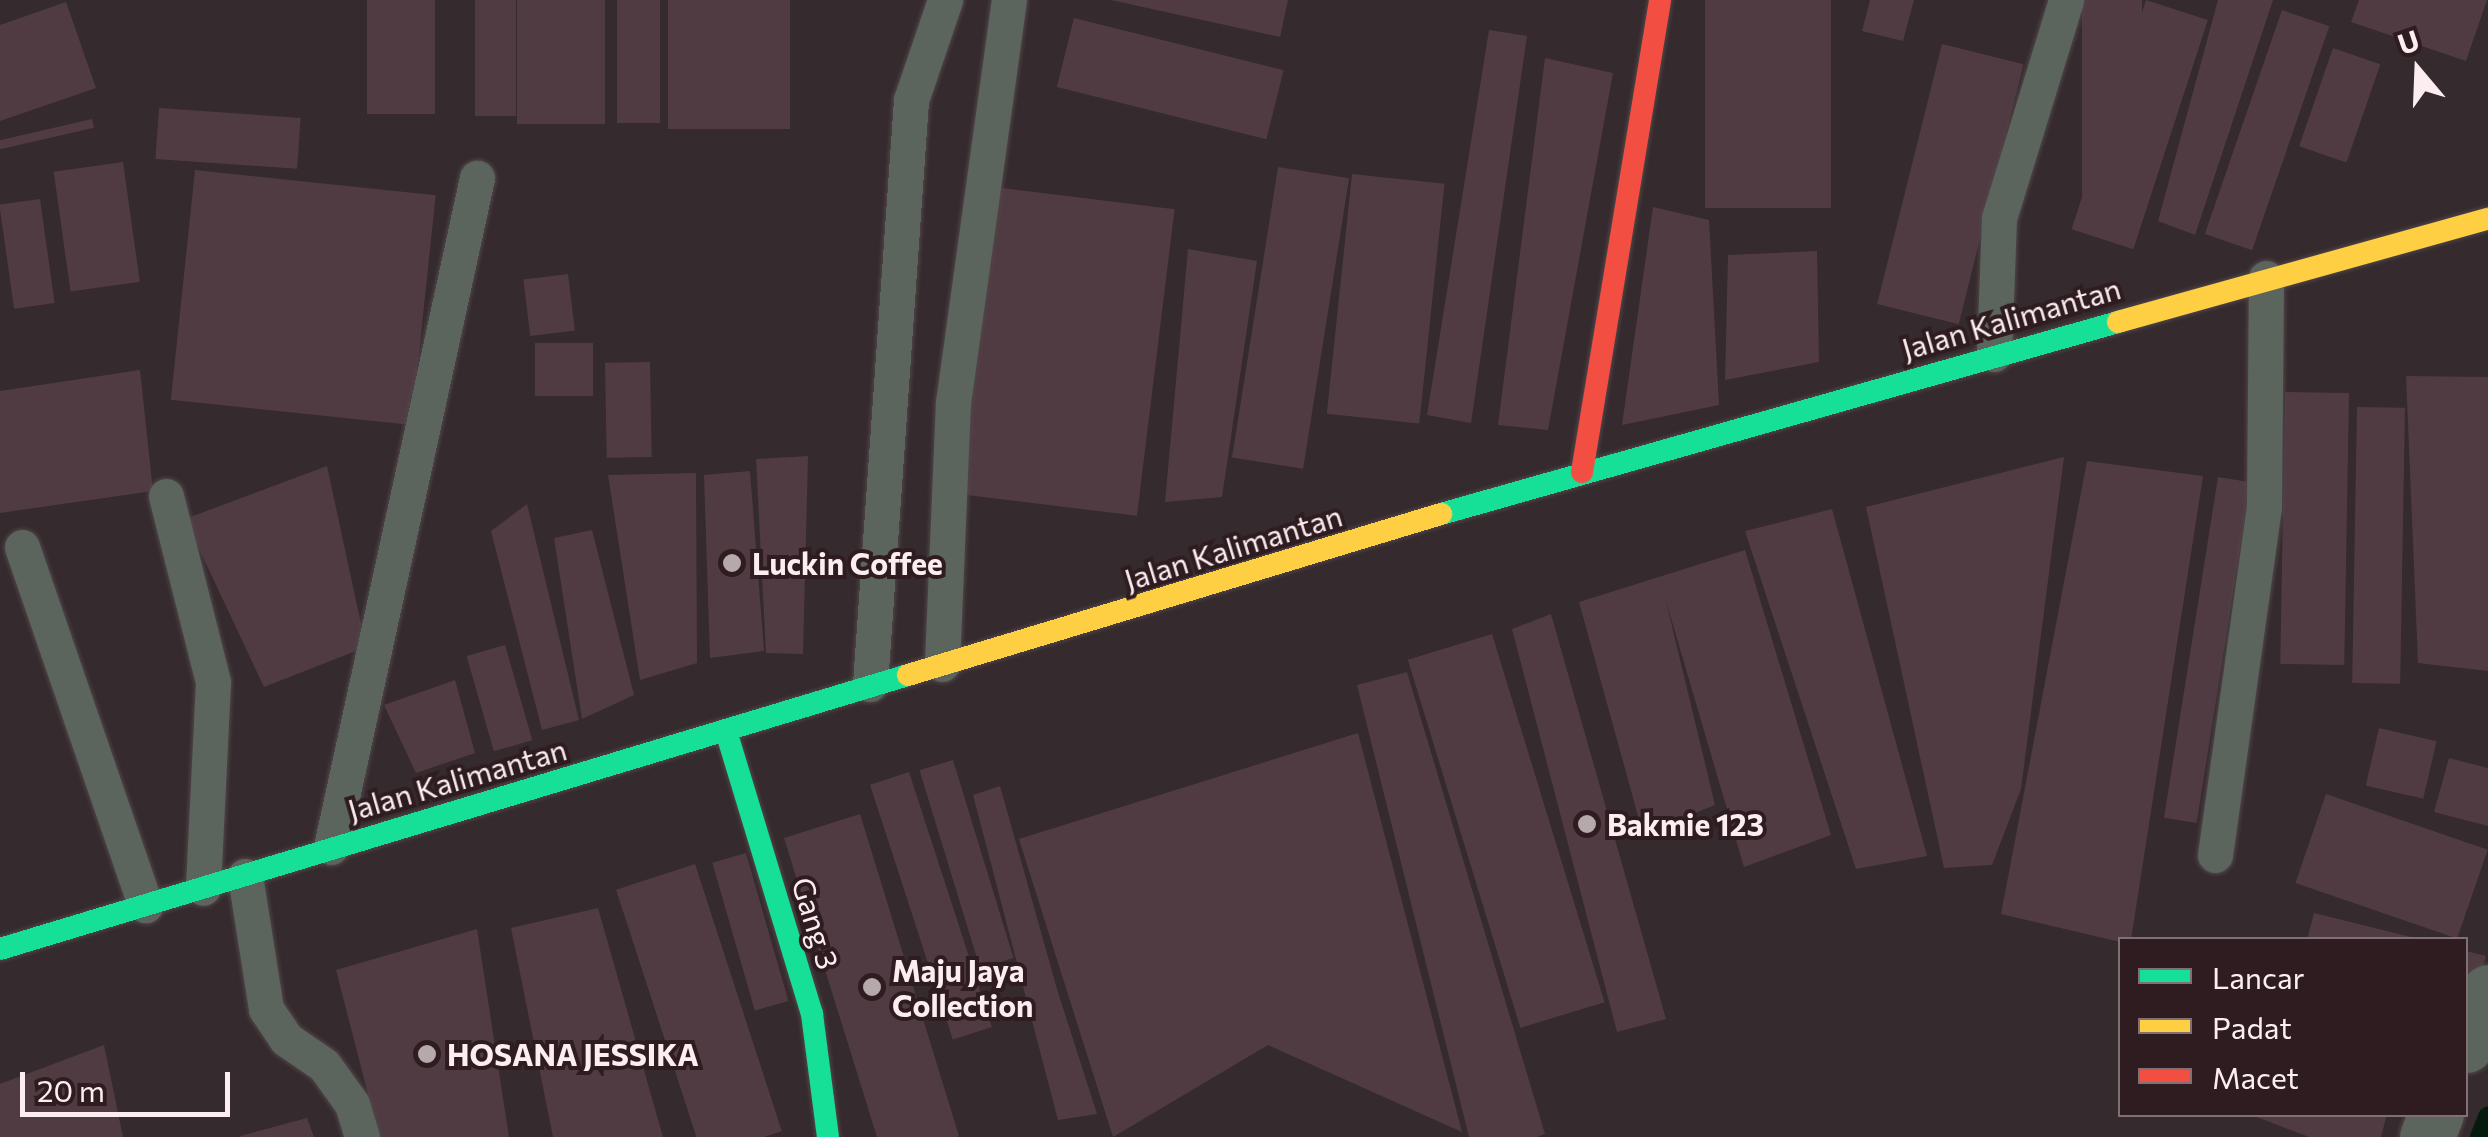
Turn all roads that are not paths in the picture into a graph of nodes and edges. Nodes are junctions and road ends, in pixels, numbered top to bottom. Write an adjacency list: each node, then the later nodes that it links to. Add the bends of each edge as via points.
1 (945, 0): 13 (lane, via 911,100)
2 (1009, 0): 12 (lane, via 952,403)
3 (1660, 0): 9 (main road)
4 (2066, 0): 8 (lane, via 1998,218)
5 (477, 178): 15 (lane)
6 (2488, 219): 7 (main road, Jalan Kalimantan)
7 (2266, 278): 8 (main road, Jalan Kalimantan); 16 (lane, via 2264,506)
8 (1994, 354): 9 (main road, Jalan Kalimantan)
9 (1582, 472): 12 (main road, Jalan Kalimantan)
10 (166, 496): 18 (lane, via 213,682)
11 (22, 547): 19 (lane)
12 (942, 664): 13 (main road, Jalan Kalimantan)
13 (870, 684): 14 (main road, Jalan Kalimantan)
14 (726, 731): 15 (main road, Jalan Kalimantan); 24 (main road, Gang 3, via 812,1014)
15 (332, 847): 17 (main road, Jalan Kalimantan)
16 (2216, 855)
17 (246, 876): 18 (main road, Jalan Kalimantan); 23 (lane, via 266,1009 286,1039 324,1065 352,1104)
18 (203, 888): 19 (main road, Jalan Kalimantan)
19 (145, 905): 20 (main road, Jalan Kalimantan)
20 (0, 949)
21 (2488, 992): 22 (street)
22 (2468, 1040)
23 (362, 1137)
24 (828, 1137)

